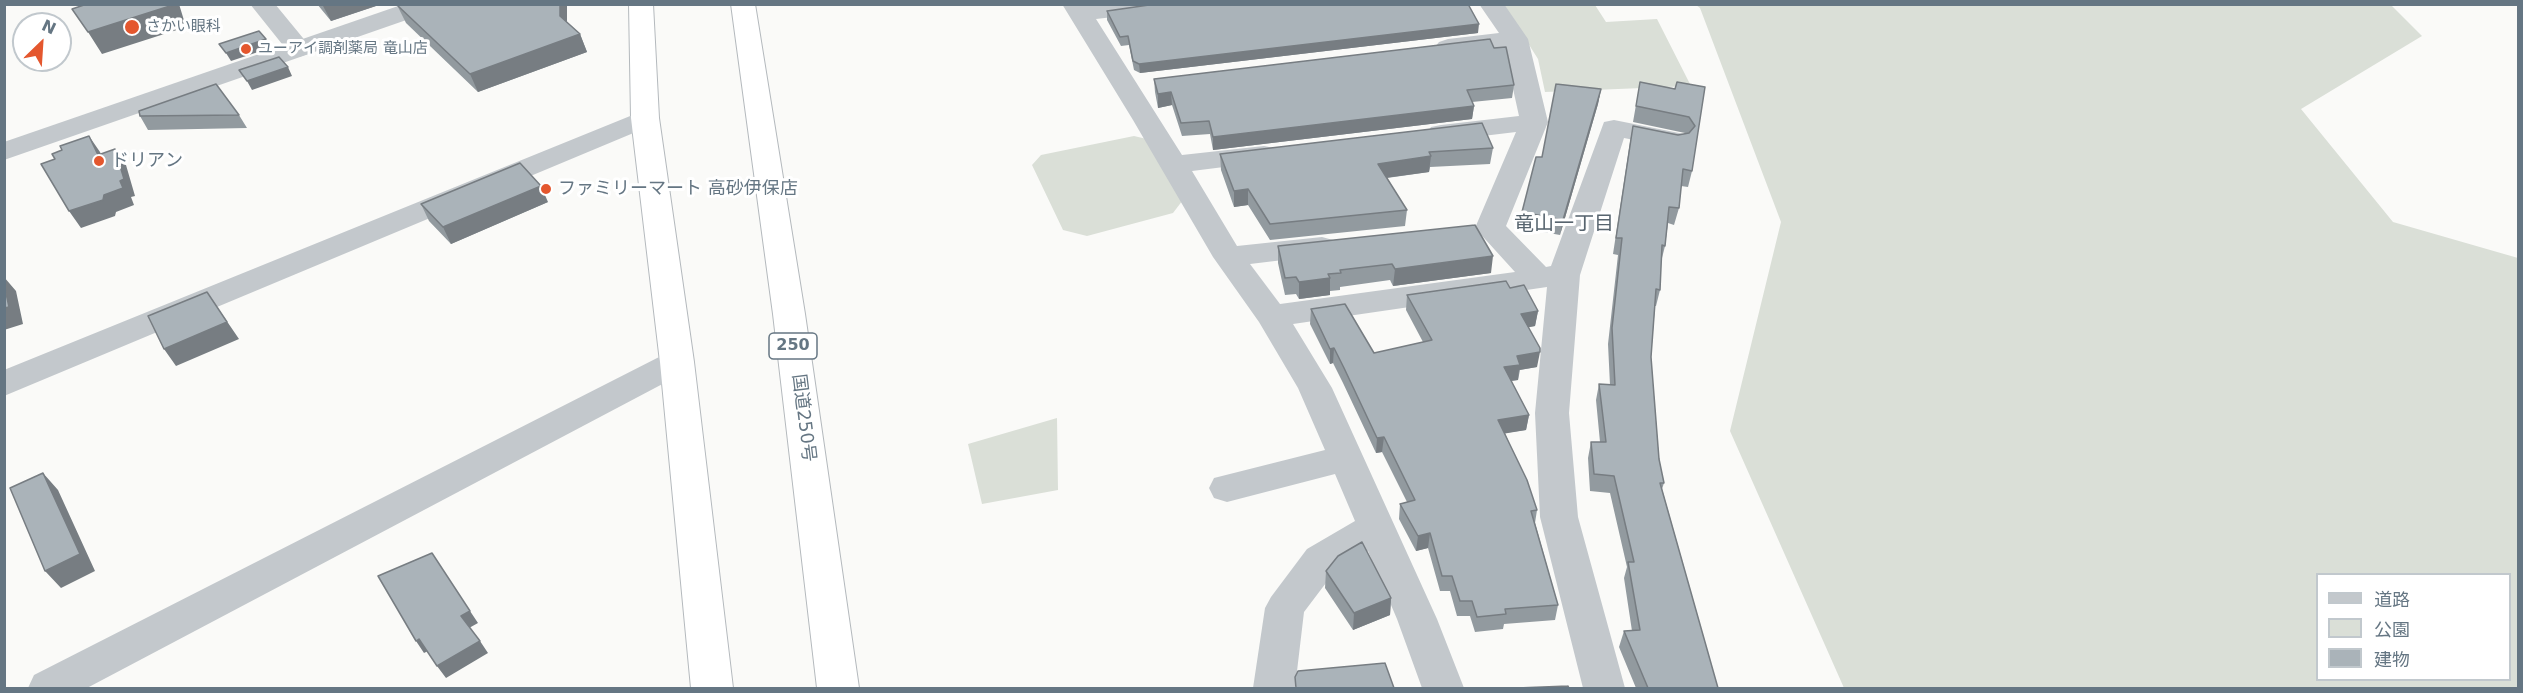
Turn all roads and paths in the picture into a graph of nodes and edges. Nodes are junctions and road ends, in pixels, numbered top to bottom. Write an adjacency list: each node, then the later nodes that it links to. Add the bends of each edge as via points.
1 (262, 4): 9 (street)
2 (429, 4): 9 (street)
3 (641, 4): 11 (highway)
4 (743, 4): 29 (highway, 国道250号 / 250)
5 (1165, 4): 7 (street)
6 (1491, 4): 8 (street)
7 (1076, 9): 17 (street, via 1137,84)
8 (1515, 39): 10 (street); 12 (street)
9 (299, 49): 16 (street)
10 (1420, 50)
11 (645, 118): 22 (highway); 23 (street)
12 (1534, 122): 13 (street); 20 (street, via 1478,229)
13 (1418, 136)
14 (1675, 141): 20 (street, via 1614,128)
15 (1290, 151): 17 (street)
16 (4, 152)
17 (1174, 165): 19 (street)
18 (1347, 244): 19 (street)
19 (1228, 257): 21 (street)
20 (1551, 277): 21 (street); 32 (street, via 1552,413 1559,517)
21 (1272, 316): 24 (street, via 1315,388)
22 (677, 362): 27 (street); 28 (highway)
23 (4, 384)
24 (1345, 458): 25 (street); 26 (street)
25 (1227, 488)
26 (1376, 528): 30 (street, via 1321,560 1285,608); 31 (street)
27 (49, 688)
28 (712, 688)
29 (838, 688)
30 (1274, 688)
31 (1443, 688)
32 (1604, 688)

